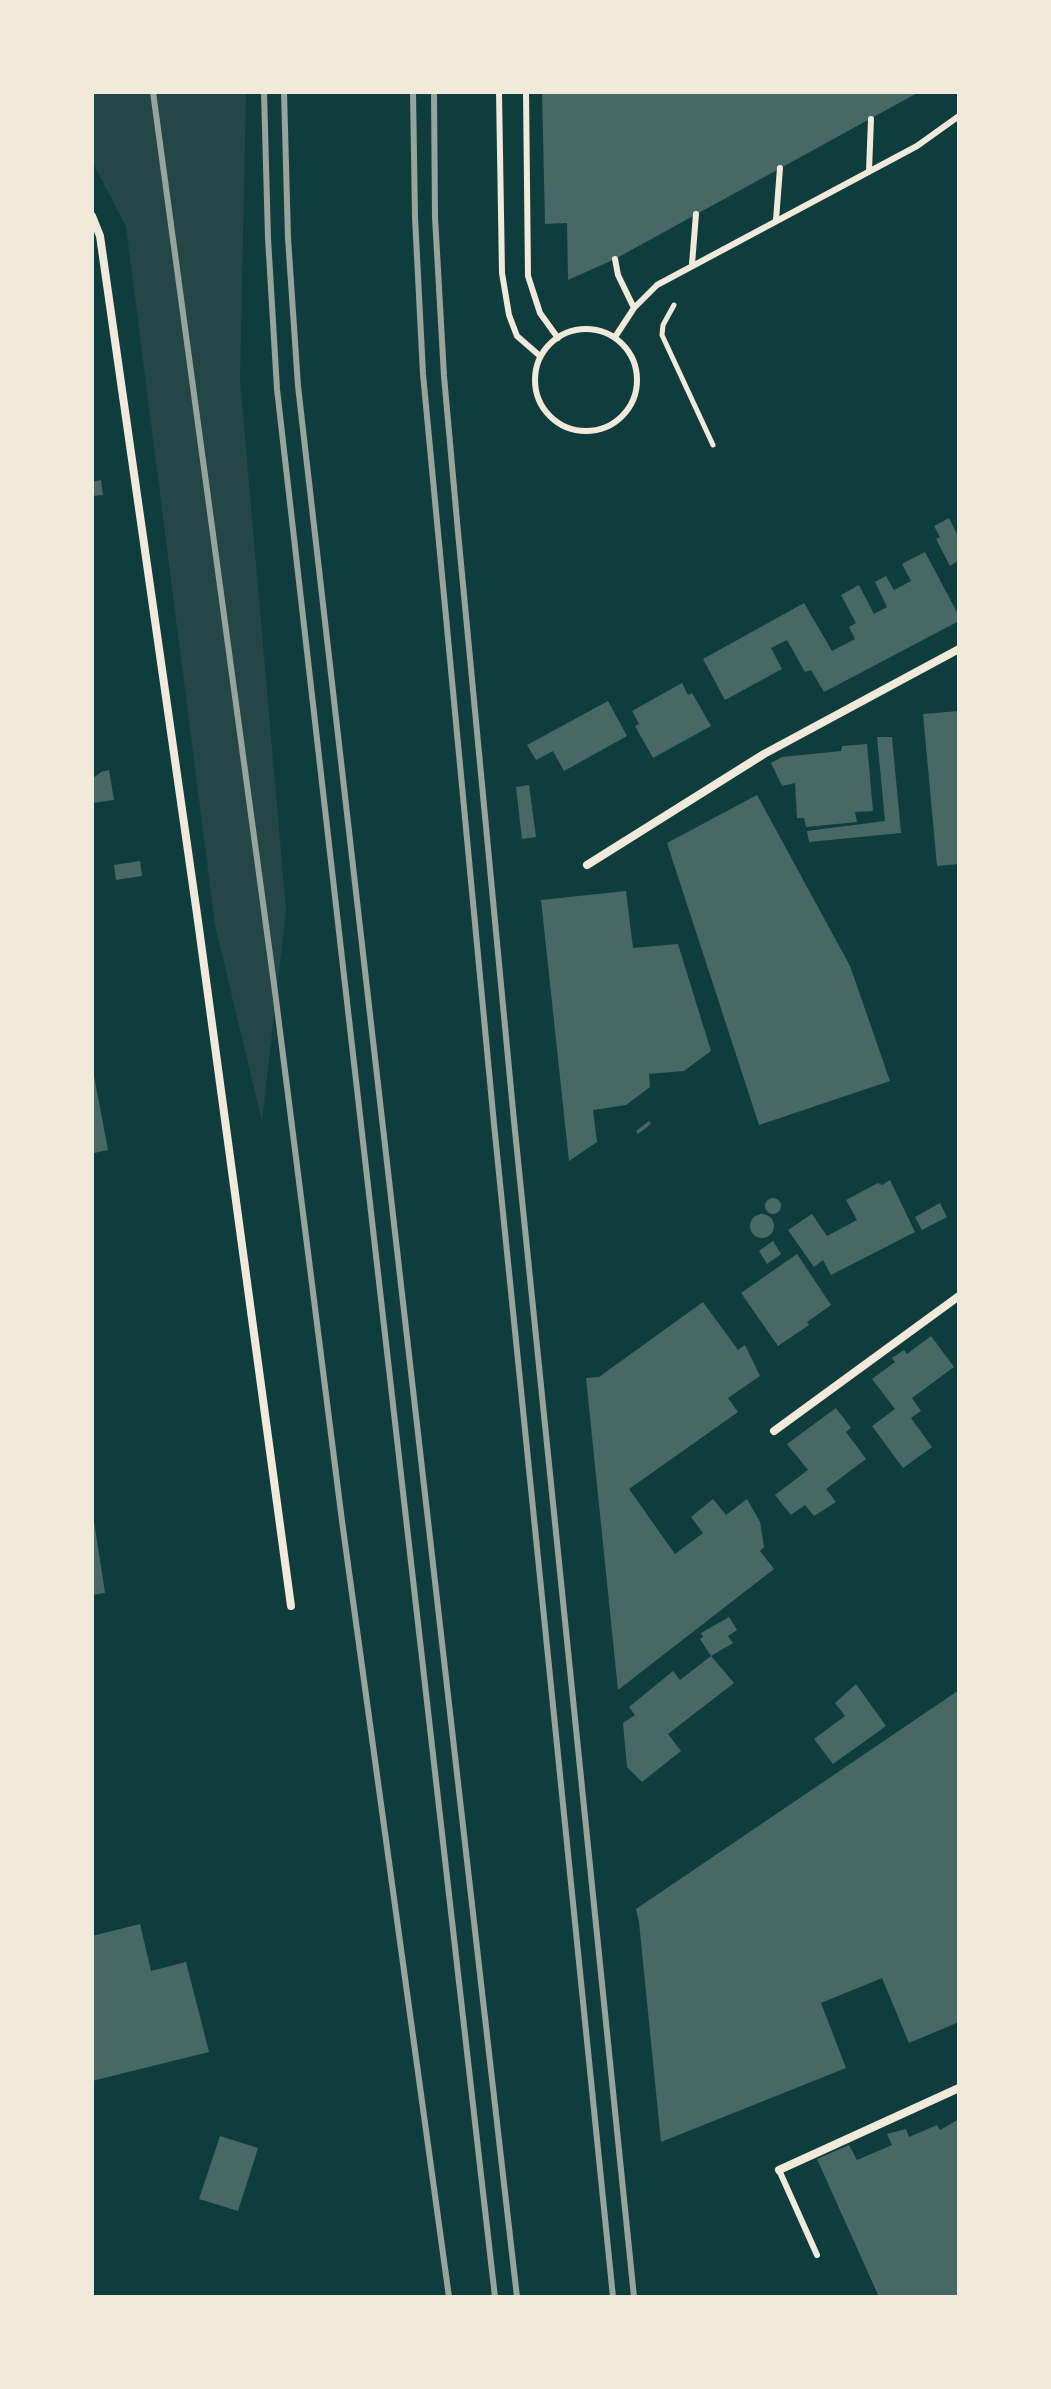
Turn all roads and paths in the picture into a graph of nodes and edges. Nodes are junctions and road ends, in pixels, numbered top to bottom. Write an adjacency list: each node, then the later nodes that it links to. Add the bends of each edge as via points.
1 (499, 92): 17 (lane, via 506,301 517,336)
2 (526, 92): 16 (lane, via 528,276 540,313)
3 (959, 116): 6 (lane)
4 (871, 119): 6 (lane)
5 (780, 168): 9 (lane)
6 (869, 171): 9 (lane)
7 (696, 214): 12 (lane)
8 (92, 216): 10 (street)
9 (776, 220): 12 (lane)
10 (96, 238): 23 (street, via 198,921)
11 (615, 259): 14 (lane)
12 (692, 264): 14 (lane, via 657,285)
13 (677, 302): 18 (path, via 662,335)
14 (634, 308): 15 (lane)
15 (615, 337): 16 (lane, via 582,329); 17 (lane, via 634,362 635,395 622,416 600,430 583,432 551,419 535,390)
16 (558, 338): 17 (lane)
17 (540, 356)
18 (713, 445)
19 (959, 649): 20 (street, via 764,754)
20 (587, 865)
21 (959, 1296): 22 (street)
22 (774, 1431)
23 (291, 1606)
24 (959, 2088): 25 (street)
25 (779, 2170): 26 (lane)
26 (817, 2255)

